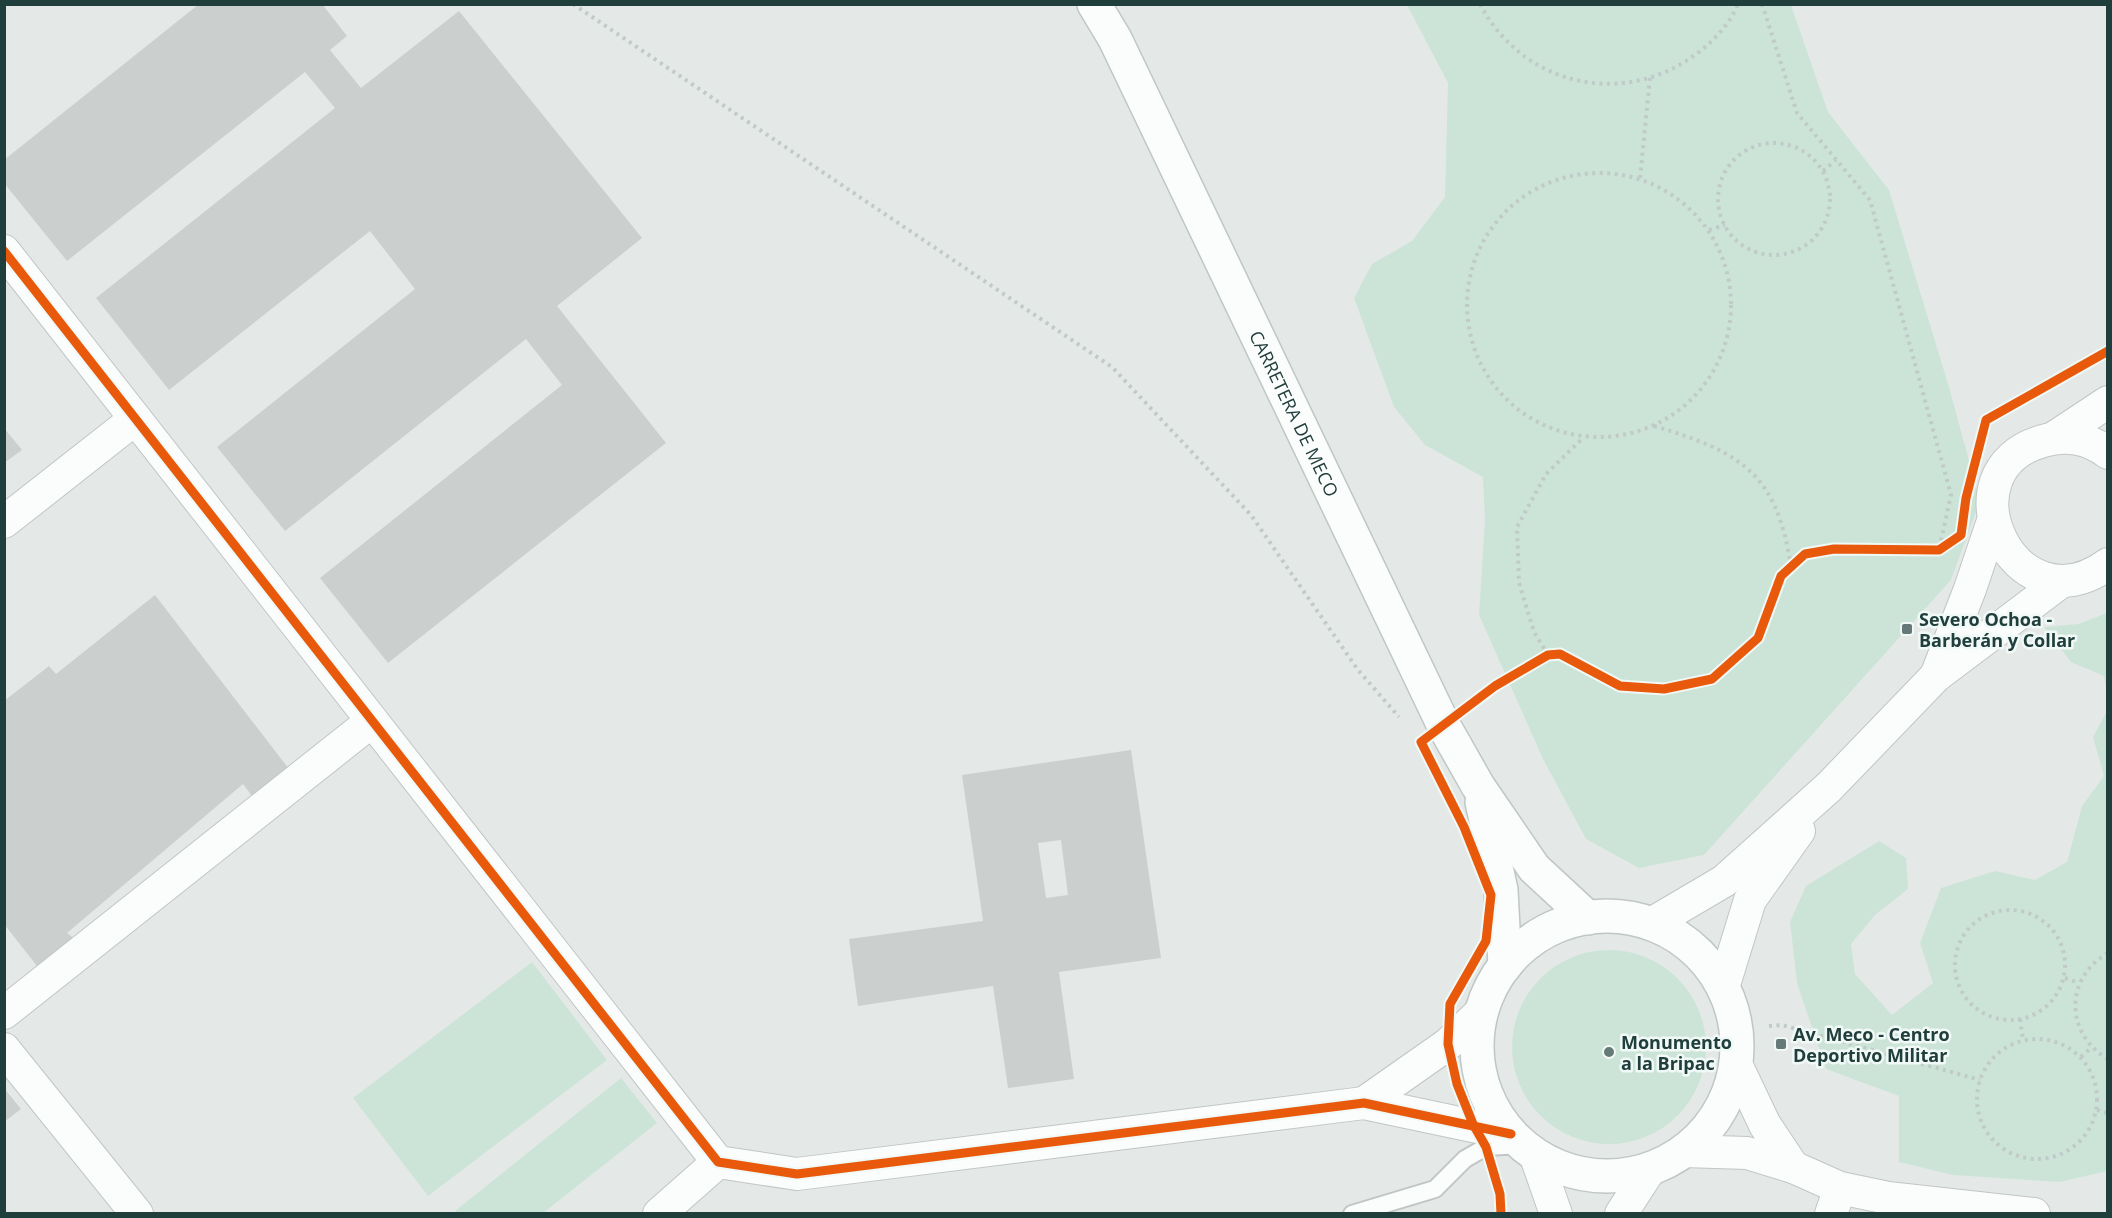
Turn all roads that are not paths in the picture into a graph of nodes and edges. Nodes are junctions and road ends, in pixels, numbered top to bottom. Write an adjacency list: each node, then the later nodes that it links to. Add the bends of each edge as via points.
1 (1094, 4): 3 (street, CARRETERA DE MECO)
2 (1102, 4): 3 (street, CARRETERA DE MECO)
3 (1115, 39): 15 (street, CARRETERA DE MECO, via 1444,726)
4 (4, 251): 6 (street)
5 (2108, 402): 7 (street)
6 (135, 419): 10 (street); 14 (street)
7 (2055, 437): 8 (street, via 2090,442); 9 (street, via 2019,452 2006,466 1996,483)
8 (2108, 453)
9 (1993, 521): 12 (street, via 2000,541 2013,559 2037,575); 13 (street)
10 (4, 522)
11 (2108, 564): 12 (street, via 2084,577)
12 (2062, 581): 13 (street)
13 (1936, 676): 16 (street)
14 (372, 721): 21 (street); 28 (street)
15 (1478, 786): 17 (street, via 1534,868); 19 (street, via 1501,890)
16 (1829, 787): 18 (street, via 1724,881); 20 (street, via 1750,900)
17 (1588, 918): 18 (street, via 1620,917); 19 (street, via 1542,934)
18 (1651, 924): 20 (street, via 1680,939 1705,960)
19 (1505, 966): 22 (street)
20 (1723, 987): 24 (street, via 1733,1012)
21 (4, 1013)
22 (1480, 1013): 25 (street, via 1449,1044); 26 (street, via 1477,1065 1484,1090 1495,1113)
23 (4, 1049): 32 (street)
24 (1736, 1064): 27 (street, via 1719,1113 1704,1134); 29 (street, via 1765,1125)
25 (1364, 1103): 26 (street); 28 (street, via 797,1174)
26 (1523, 1144): 30 (street, via 1562,1168 1591,1175 1621,1175); 34 (lane, via 1486,1147 1465,1159 1436,1190); 35 (street)
27 (1684, 1151): 29 (street, via 1746,1153); 30 (street)
28 (718, 1162): 33 (street)
29 (1793, 1167): 31 (street)
30 (1650, 1169): 36 (street)
31 (1836, 1201): 37 (street, via 1888,1198)
32 (137, 1214)
33 (658, 1214)
34 (1352, 1214)
35 (1556, 1214)
36 (1621, 1214)
37 (2034, 1214)

